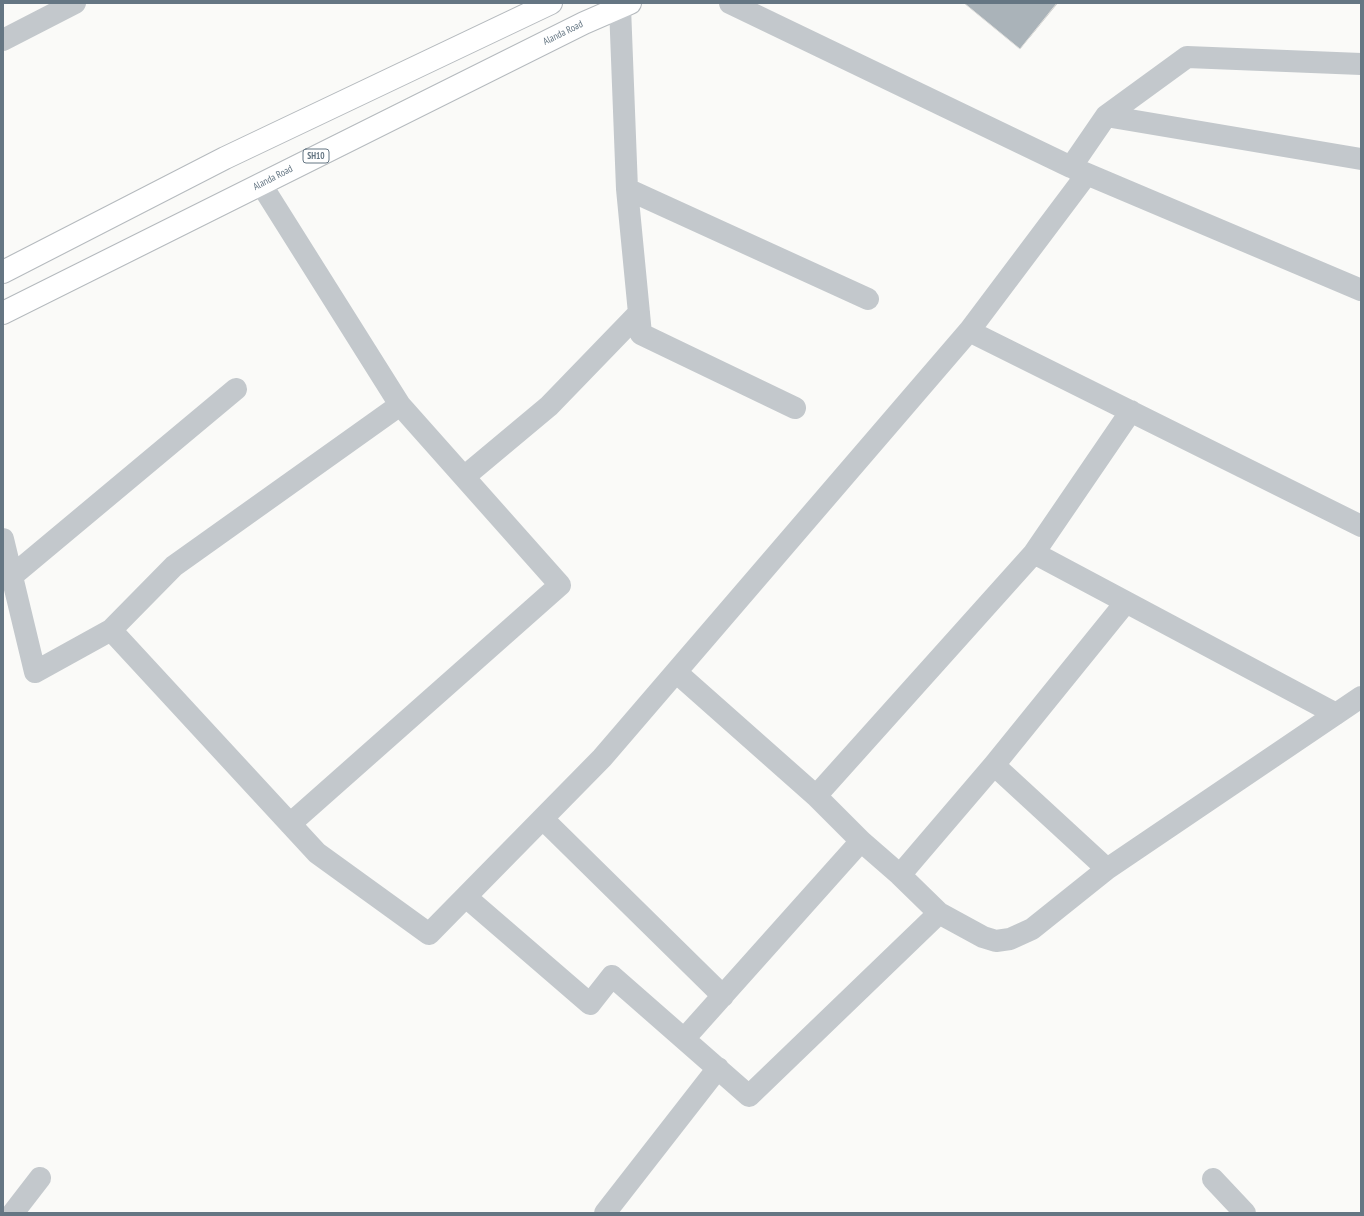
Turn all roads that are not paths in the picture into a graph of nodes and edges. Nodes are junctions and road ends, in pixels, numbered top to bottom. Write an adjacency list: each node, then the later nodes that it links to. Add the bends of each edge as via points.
1 (551, 3): 12 (main road, via 225,158)
2 (730, 3): 9 (street)
3 (63, 5): 5 (street)
4 (625, 5): 10 (main road, Alanda Road / SH10); 11 (street)
5 (3, 40)
6 (1361, 64): 7 (street, via 1187,57)
7 (1106, 116): 8 (street); 9 (street)
8 (1361, 159)
9 (1079, 171): 13 (street); 17 (street)
10 (261, 184): 15 (main road, Alanda Road / SH10); 19 (street)
11 (627, 189): 14 (street); 16 (street)
12 (3, 272)
13 (1361, 290)
14 (868, 299)
15 (3, 313)
16 (639, 313): 20 (street, via 641,334); 22 (street, via 549,406)
17 (969, 331): 21 (street); 29 (street)
18 (236, 389): 26 (street)
19 (400, 405): 22 (street); 28 (street, via 174,566)
20 (796, 408)
21 (1131, 412): 23 (street); 25 (street)
22 (464, 477): 35 (street, via 560,585)
23 (1361, 526)
24 (3, 539): 26 (street)
25 (1034, 553): 27 (street); 33 (street)
26 (12, 576): 28 (street, via 35,672)
27 (1126, 602): 31 (street); 32 (street)
28 (111, 630): 35 (street)
29 (676, 672): 33 (street); 34 (street, via 602,758)
30 (1361, 697): 31 (street)
31 (1336, 714): 37 (street)
32 (994, 765): 37 (street); 38 (street)
33 (816, 796): 36 (street)
34 (542, 819): 39 (street); 41 (street)
35 (290, 824): 39 (street, via 317,853 429,934)
36 (862, 842): 38 (street); 41 (street)
37 (1107, 869): 40 (street, via 1032,929 1010,939 996,941 983,937)
38 (900, 875): 40 (street)
39 (466, 897): 42 (street, via 590,1004 612,976)
40 (939, 914): 43 (street, via 749,1096)
41 (723, 996): 42 (street)
42 (684, 1039): 43 (street)
43 (718, 1068): 47 (street)
44 (40, 1178): 46 (street)
45 (1213, 1179): 48 (street)
46 (13, 1213)
47 (605, 1213)
48 (1245, 1213)

